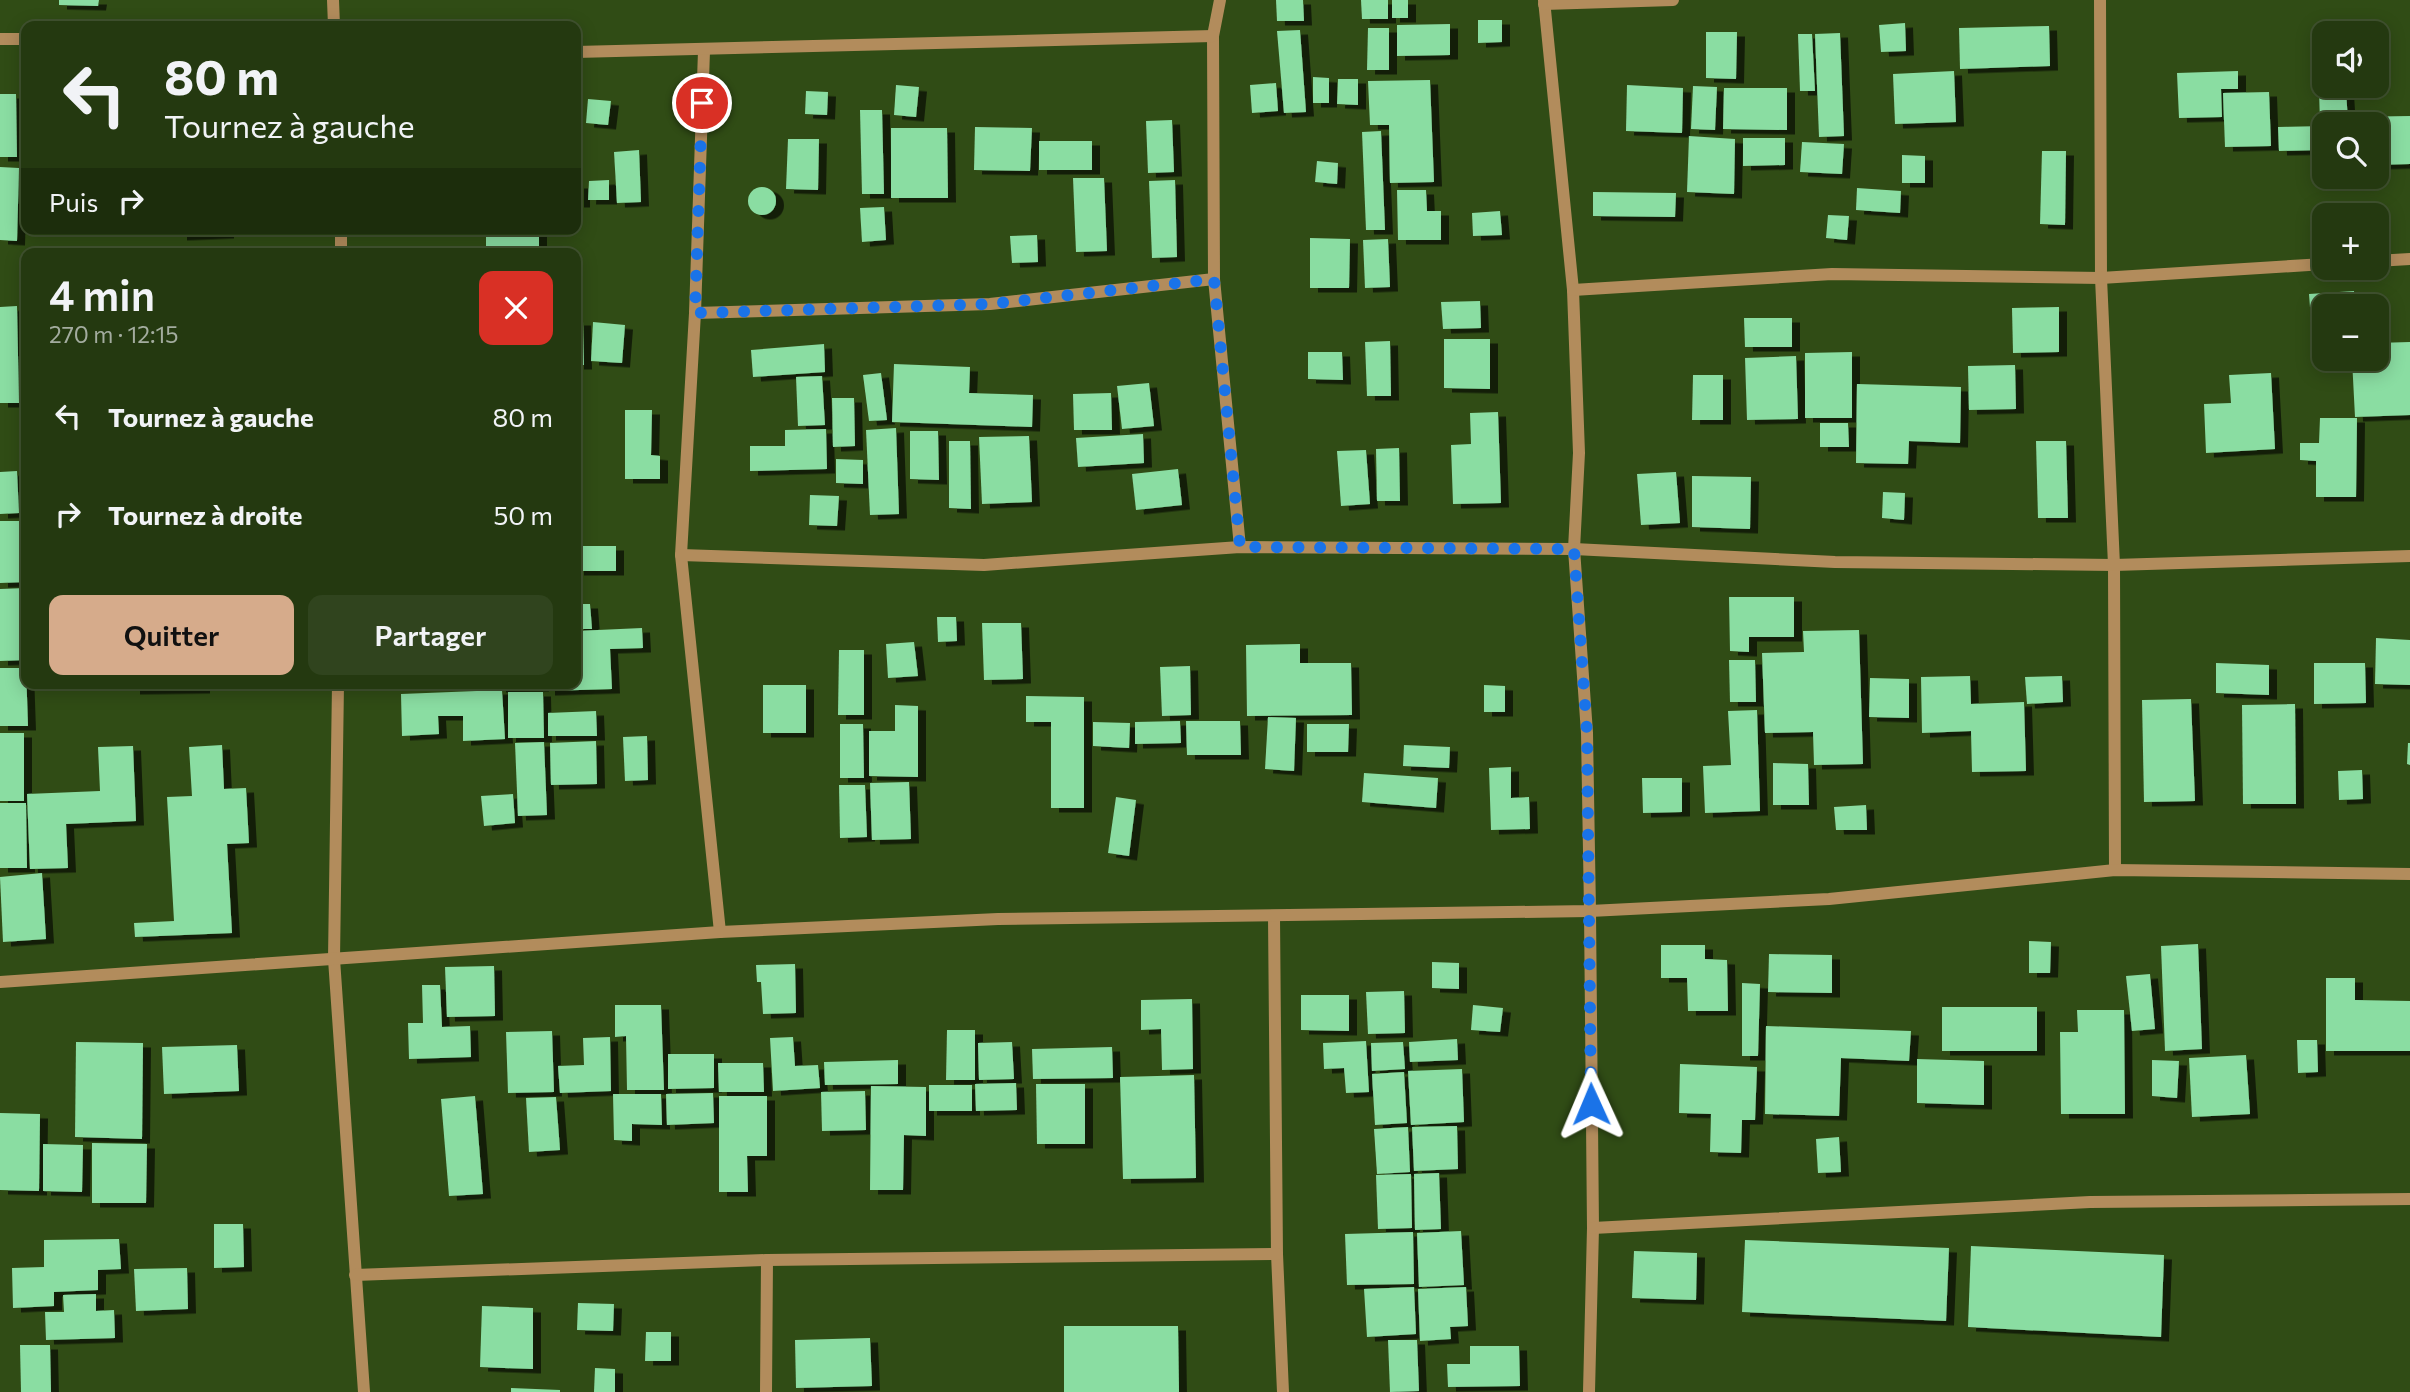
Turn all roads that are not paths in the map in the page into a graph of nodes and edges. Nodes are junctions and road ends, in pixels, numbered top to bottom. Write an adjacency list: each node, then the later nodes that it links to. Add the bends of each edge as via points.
1 (333, 0): 6 (street)
2 (1220, 0): 7 (street)
3 (1673, 0): 5 (street)
4 (2100, 0): 15 (street)
5 (1544, 2): 17 (street)
6 (334, 21)
7 (1213, 36): 11 (street); 16 (street)
8 (0, 39): 9 (street)
9 (21, 39)
10 (581, 51): 11 (street)
11 (704, 51): 18 (street)
12 (2410, 259): 13 (street)
13 (2389, 260)
14 (2312, 265): 15 (street)
15 (2101, 278): 17 (street, via 1832,274); 23 (street)
16 (1214, 279): 18 (street, via 990,304); 19 (street)
17 (1573, 290): 20 (street, via 1579,453)
18 (695, 313): 21 (street)
19 (1240, 547): 20 (street); 21 (street, via 984,565)
20 (1574, 549): 23 (street, via 1835,562); 27 (street, via 1587,733)
21 (681, 555): 29 (street)
22 (2410, 556): 23 (street)
23 (2114, 565): 25 (street)
24 (338, 689): 30 (street)
25 (2115, 870): 26 (street); 27 (street, via 1829,899)
26 (2410, 874)
27 (1590, 911): 28 (street); 33 (street)
28 (1274, 916): 29 (street, via 998,919); 34 (street)
29 (720, 932): 30 (street)
30 (334, 959): 31 (street); 36 (street)
31 (0, 982)
32 (2410, 1199): 33 (street, via 2090,1202)
33 (1592, 1228): 40 (street)
34 (1277, 1254): 35 (street); 39 (street)
35 (767, 1260): 36 (street); 38 (street)
36 (355, 1275): 37 (street)
37 (364, 1392)
38 (766, 1392)
39 (1283, 1392)
40 (1589, 1392)

